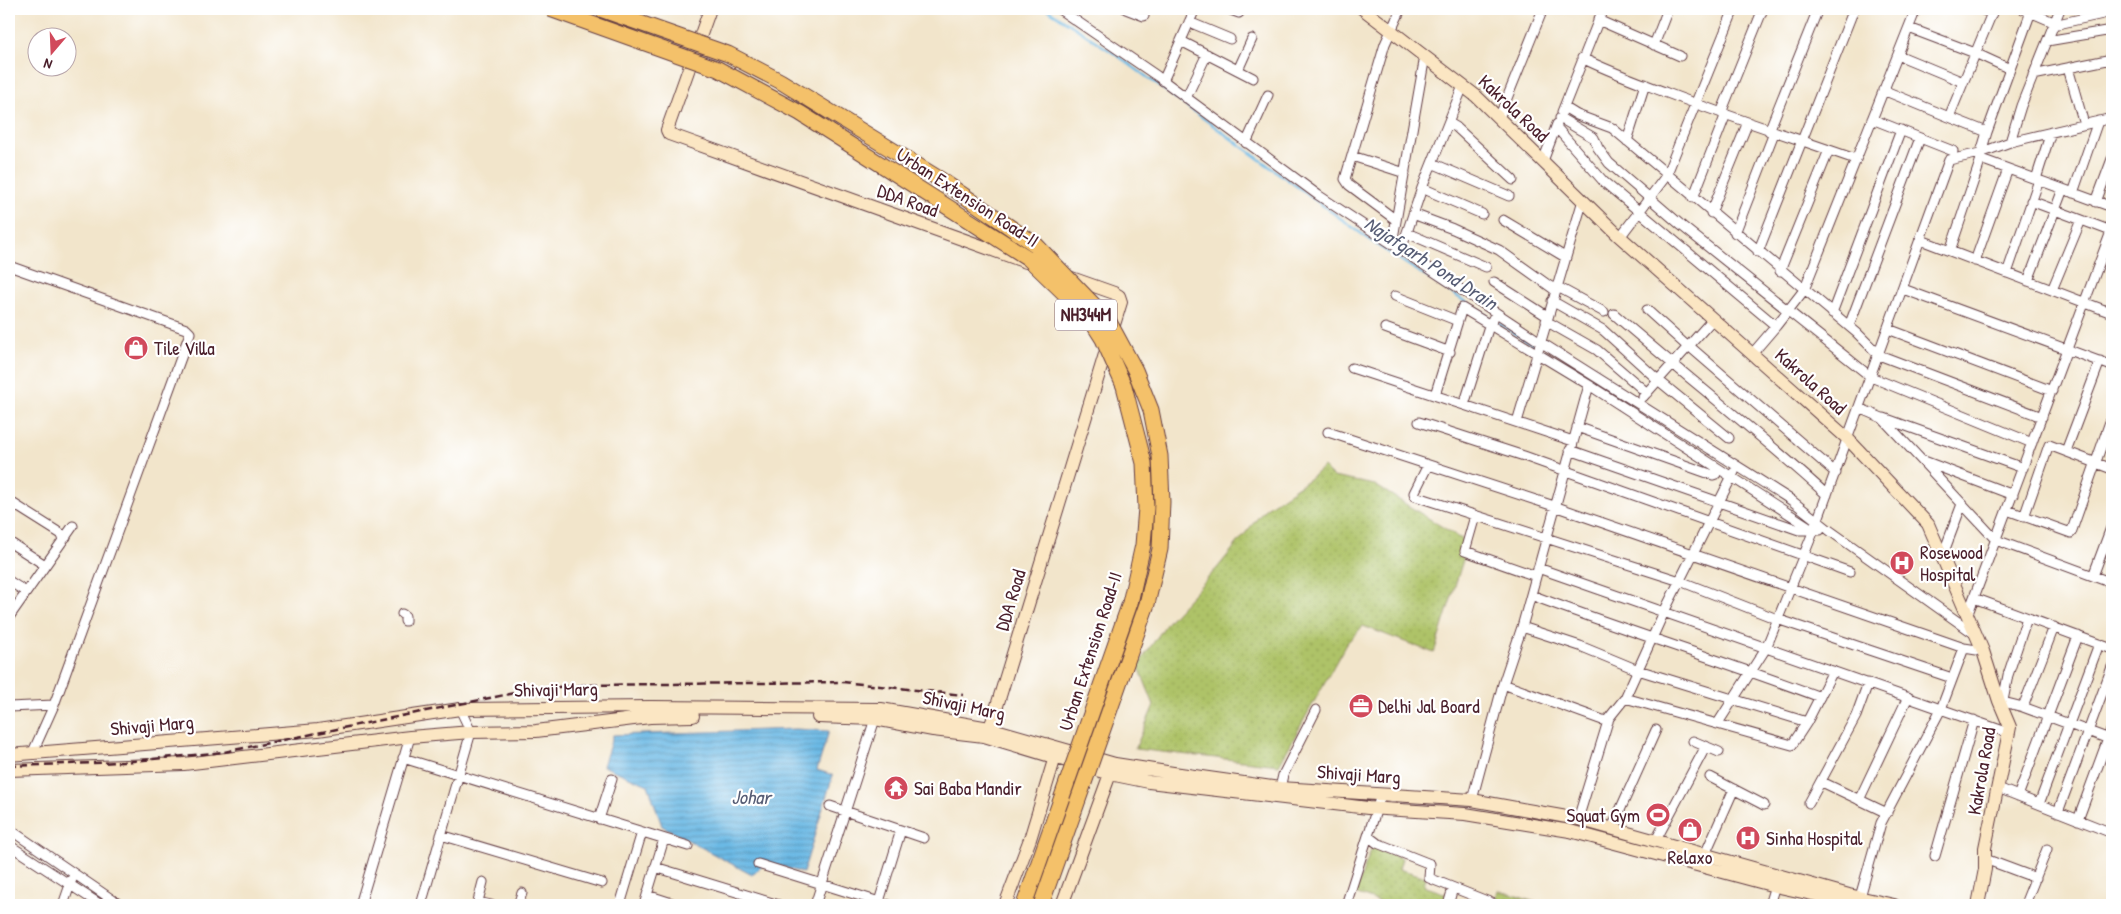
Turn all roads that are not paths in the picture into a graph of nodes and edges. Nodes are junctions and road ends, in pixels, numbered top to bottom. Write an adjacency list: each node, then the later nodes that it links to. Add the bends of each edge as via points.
1 (550, 9): 345 (highway, Urban Extension Road-II / NH344M, bridge, via 718,70 800,113 1028,258 1088,318 1102,339 1124,386 1144,463 1146,508 1143,545 1130,603)
2 (600, 9): 346 (highway, Urban Extension Road-II / NH344M, bridge, via 728,54 780,81 941,180 1036,246 1108,320 1136,370 1150,410 1160,456 1160,549 1147,604)
3 (710, 9): 259 (main road, DDA Road, via 667,130 669,134 1119,296 1118,314)
4 (1059, 9): 48 (street)
5 (1126, 9): 24 (street)
6 (1195, 9): 26 (street)
7 (1228, 9): 23 (street)
8 (1363, 9): 30 (main road, Kakrola Road)
9 (1401, 9): 30 (street)
10 (1544, 9): 59 (street)
11 (1603, 9): 25 (street)
12 (1667, 9): 35 (street)
13 (1734, 9): 55 (street)
14 (1763, 9): 57 (street)
15 (1818, 9): 69 (street)
16 (1854, 9): 73 (street)
17 (1916, 9): 28 (street)
18 (1980, 9): 21 (street)
19 (2060, 9): 27 (street)
20 (2029, 10): 27 (street); 44 (street)
21 (1992, 11): 36 (street)
22 (2110, 11): 27 (street)
23 (1239, 13)
24 (1144, 16)
25 (1598, 20): 35 (street); 41 (street)
26 (1189, 22): 31 (street); 33 (street)
27 (2054, 22): 34 (street)
28 (1909, 28): 36 (street); 38 (street)
29 (2112, 30): 34 (street)
30 (1392, 31): 39 (main road, Kakrola Road); 79 (street, via 1385,44)
31 (1230, 39)
32 (1252, 39): 45 (street)
33 (1181, 41): 37 (street); 48 (street)
34 (2047, 41): 46 (street)
35 (1654, 45): 40 (street)
36 (1975, 53): 44 (street); 49 (street)
37 (1207, 54): 45 (street); 54 (street)
38 (1898, 55): 49 (street); 52 (street)
39 (1425, 56): 51 (main road, Kakrola Road); 86 (street)
40 (1680, 56)
41 (1582, 58): 50 (street); 56 (street)
42 (2112, 59): 43 (street)
43 (2068, 68): 46 (street); 66 (street)
44 (2010, 69): 70 (street)
45 (1238, 70): 47 (street)
46 (2033, 75): 75 (street)
47 (1253, 78)
48 (1163, 81): 54 (street)
49 (1963, 82): 58 (street)
50 (1645, 84): 55 (street); 74 (street)
51 (1463, 86): 59 (main road, Kakrola Road); 65 (street)
52 (1883, 90): 58 (street); 61 (street)
53 (1268, 95): 76 (street)
54 (1186, 98): 76 (street)
55 (1695, 104): 57 (street); 87 (street)
56 (1564, 107): 60 (street); 74 (street, via 1612,128)
57 (1723, 113): 64 (street); 95 (street)
58 (1949, 117): 70 (street)
59 (1499, 118): 83 (main road, Kakrola Road)
60 (1560, 118): 67 (street); 94 (street, via 1594,138 1609,163)
61 (1872, 118): 68 (street); 81 (street)
62 (2112, 118): 63 (street)
63 (2098, 121): 66 (street); 92 (street)
64 (1748, 122): 69 (street); 102 (street)
65 (1448, 123): 84 (street); 88 (street)
66 (2084, 124): 71 (street)
67 (1556, 127): 83 (street); 101 (street, via 1604,182)
68 (1901, 130): 72 (street); 136 (street)
69 (1772, 132): 73 (street); 110 (street)
70 (1987, 132): 80 (street)
71 (2050, 132): 75 (street); 89 (street)
72 (1920, 138): 78 (street); 143 (street)
73 (1802, 140): 77 (street); 115 (street)
74 (1627, 141): 87 (street)
75 (2010, 142): 80 (street)
76 (1246, 143): 113 (street)
77 (1829, 150): 81 (street); 121 (street)
78 (1953, 151)
79 (1352, 156): 86 (street); 105 (street, via 1346,182)
80 (1981, 156): 85 (street); 112 (street, via 1949,160); 116 (street)
81 (1855, 159): 127 (street)
82 (2112, 159): 98 (street)
83 (1543, 161): 96 (main road, Kakrola Road)
84 (1432, 163): 90 (street); 93 (street)
85 (2008, 169): 89 (street); 118 (street)
86 (1405, 173): 105 (street)
87 (1666, 176): 94 (street); 95 (street)
88 (1513, 180)
89 (2037, 180): 91 (street); 97 (street)
90 (1422, 188): 103 (street); 104 (street)
91 (2063, 189): 92 (street); 100 (street)
92 (2073, 193): 98 (street)
93 (1509, 196)
94 (1650, 198): 101 (street); 133 (street)
95 (1693, 198): 102 (street)
96 (1583, 200): 111 (main road, Kakrola Road); 117 (street)
97 (2032, 201): 100 (street); 122 (street)
98 (2096, 202): 99 (street)
99 (2112, 208)
100 (2055, 210): 107 (street); 123 (street)
101 (1639, 211): 111 (street); 142 (street)
102 (1711, 213): 110 (street)
103 (1413, 214): 109 (street); 125 (street, via 1499,250)
104 (1482, 214)
105 (1396, 220): 113 (street)
106 (1502, 220): 117 (street)
107 (2081, 220): 108 (street); 128 (street)
108 (2112, 230): 131 (street)
109 (1407, 233): 114 (street); 120 (street)
110 (1735, 233): 115 (street)
111 (1620, 237): 139 (main road, Kakrola Road)
112 (1921, 240): 116 (street); 126 (street)
113 (1392, 244): 114 (street)
114 (1401, 250): 140 (street)
115 (1758, 252): 121 (street)
116 (1950, 252): 118 (street)
117 (1565, 257): 125 (street)
118 (1975, 261): 122 (street)
119 (9, 266): 246 (street, via 190,333)
120 (1486, 267)
121 (1780, 271): 127 (street)
122 (2006, 273): 123 (street)
123 (2028, 281): 128 (street)
124 (1494, 282): 138 (street)
125 (1556, 288): 130 (street); 134 (street)
126 (1903, 289): 145 (street); 148 (street)
127 (1804, 290): 133 (street); 136 (street)
128 (2052, 290): 131 (street)
129 (1395, 296): 141 (street)
130 (1552, 301): 138 (street); 157 (street, via 1603,330)
131 (2085, 303): 135 (street); 148 (street)
132 (1647, 310): 146 (street)
133 (1789, 310): 142 (street); 156 (street)
134 (1604, 312)
135 (2112, 312)
136 (1832, 313): 143 (street)
137 (1614, 314): 153 (street)
138 (1546, 318): 147 (street); 160 (street, via 1597,350)
139 (1713, 319): 146 (street); 150 (main road, Kakrola Road)
140 (1493, 320): 141 (street, via 1462,308); 147 (street); 147 (street); 162 (street)
141 (1458, 322): 149 (street)
142 (1776, 326): 150 (street)
143 (1849, 326): 151 (street)
144 (1385, 328): 149 (street)
145 (1888, 329): 151 (street); 159 (street)
146 (1689, 346): 153 (street); 185 (street)
147 (1540, 348): 158 (street); 163 (street); 169 (street)
148 (2067, 349): 152 (street); 159 (street)
149 (1450, 352): 161 (street)
150 (1752, 354): 173 (main road, Kakrola Road)
151 (1879, 355): 156 (street); 166 (street)
152 (2100, 362): 154 (street); 176 (street)
153 (1672, 365): 157 (street); 186 (street, via 1770,443)
154 (2112, 366)
155 (1352, 368): 161 (street)
156 (1871, 377): 164 (street); 174 (street)
157 (1658, 380): 160 (street); 172 (street)
158 (1589, 385): 163 (street); 170 (street)
159 (2052, 391): 166 (street)
160 (1647, 393): 163 (street)
161 (1435, 395): 162 (street)
162 (1464, 405): 169 (street)
163 (1634, 408): 180 (street); 184 (street)
164 (1860, 408): 167 (street); 173 (street)
165 (2112, 416): 178 (street)
166 (2042, 417): 174 (street)
167 (1882, 418): 177 (street); 181 (street)
168 (1419, 422): 183 (street)
169 (1517, 422): 175 (street)
170 (1577, 427): 175 (street); 180 (street, via 1713,475)
171 (1328, 432): 179 (street)
172 (1729, 438)
173 (1848, 439): 185 (street); 207 (main road, Kakrola Road, via 1928,524)
174 (2032, 443): 181 (street)
175 (1572, 445): 183 (street); 188 (street)
176 (2066, 451): 178 (street); 194 (street, via 2048,446)
177 (1920, 459): 187 (street); 190 (street)
178 (2096, 463): 182 (street); 194 (street, via 2071,533)
179 (1428, 465): 191 (street); 193 (street, via 1414,495)
180 (1718, 468): 184 (street)
181 (2023, 468): 187 (street)
182 (2112, 469)
183 (1564, 471): 191 (street); 195 (street)
184 (1734, 471): 188 (street); 196 (street, via 1791,500); 199 (street)
185 (1836, 473): 186 (street)
186 (1827, 495): 196 (street)
187 (2013, 495): 192 (street)
188 (1719, 500): 195 (street); 199 (street, via 1799,530)
189 (9, 501): 201 (street)
190 (1962, 504): 203 (street); 207 (street)
191 (1554, 506): 202 (street); 205 (street)
192 (2007, 510): 194 (street); 203 (street)
193 (1475, 516): 202 (street); 209 (street, via 1465,551)
194 (2024, 517)
195 (1709, 521): 205 (street); 206 (street)
196 (1818, 521): 199 (street); 200 (street)
197 (73, 526): 201 (street)
198 (2112, 526): 211 (street)
199 (1814, 530): 200 (street); 206 (street)
200 (1829, 530): 226 (street)
201 (66, 537): 208 (street)
202 (1546, 540): 209 (street); 213 (street)
203 (1996, 540): 211 (street); 218 (street)
204 (9, 542): 208 (street)
205 (1693, 554): 213 (street); 215 (street)
206 (1804, 555): 210 (street); 215 (street)
207 (1942, 558): 220 (main road, Kakrola Road)
208 (45, 565): 216 (street)
209 (1537, 572): 217 (street); 219 (street)
210 (1850, 572)
211 (2093, 576): 214 (street)
212 (9, 581): 216 (street)
213 (1680, 581): 219 (street); 223 (street)
214 (2112, 583)
215 (1789, 587): 223 (street); 231 (street)
216 (26, 592): 221 (street)
217 (1531, 595): 224 (street); 228 (street)
218 (1974, 598): 220 (street); 222 (street)
219 (1664, 612): 228 (street); 230 (street)
220 (1968, 616): 226 (main road, Kakrola Road)
221 (9, 617)
222 (2028, 618): 225 (street); 245 (street)
223 (1777, 619): 230 (street); 238 (street)
224 (1522, 627): 235 (street); 240 (street)
225 (2054, 627): 227 (street); 248 (street)
226 (1976, 634): 233 (main road, Kakrola Road)
227 (2078, 636): 229 (street); 252 (street)
228 (1652, 638): 235 (street); 237 (street)
229 (2099, 644): 232 (street); 258 (street)
230 (1766, 648): 236 (street); 237 (street)
231 (1964, 648): 233 (street); 238 (street)
232 (2112, 649)
233 (1983, 651): 245 (main road, Kakrola Road)
234 (2112, 667): 262 (street)
235 (1638, 670): 243 (street); 244 (street)
236 (1832, 671): 239 (street); 241 (street)
237 (1751, 672): 241 (street); 244 (street)
238 (1952, 678): 250 (street)
239 (1868, 683): 242 (street); 279 (street, via 1856,716)
240 (1503, 684): 255 (street); 285 (street)
241 (1820, 697): 256 (street)
242 (1908, 697): 250 (street); 286 (street)
243 (1625, 698): 255 (street); 257 (street)
244 (1732, 700): 256 (street); 257 (street)
245 (2001, 701): 248 (street); 264 (main road, Kakrola Road, via 2010,725)
246 (54, 705): 247 (street); 270 (street)
247 (9, 707)
248 (2023, 707): 252 (street)
249 (460, 709): 259 (main road, Shivaji Marg, via 881,709); 263 (street); 270 (main road, Shivaji Marg, via 318,730)
250 (1941, 709): 254 (street); 294 (street)
251 (1316, 710): 280 (street, via 1283,775)
252 (2048, 716): 258 (street); 284 (street)
253 (876, 719): 263 (main road, Shivaji Marg, via 650,716 536,731); 272 (main road, Shivaji Marg, via 984,736); 292 (street)
254 (1974, 720): 264 (street); 312 (street)
255 (1608, 722): 296 (street)
256 (1807, 722): 257 (street, via 1790,745)
257 (1718, 723)
258 (2070, 723): 262 (street); 288 (street)
259 (990, 726): 280 (main road, Shivaji Marg, via 1115,764)
260 (2112, 728): 266 (street)
261 (1656, 730): 298 (street)
262 (2088, 731): 266 (street); 293 (street)
263 (471, 732): 265 (main road, Shivaji Marg); 276 (street)
264 (2009, 733): 281 (main road, Kakrola Road)
265 (410, 737): 273 (street); 274 (main road, Shivaji Marg, via 184,764)
266 (2110, 739): 297 (street)
267 (1693, 741): 268 (street)
268 (1706, 746): 269 (street); 307 (street)
269 (1719, 752)
270 (32, 754): 271 (main road, Shivaji Marg)
271 (9, 755)
272 (1055, 757): 275 (main road, Shivaji Marg); 344 (main road, via 1030,839)
273 (402, 758): 276 (street); 334 (street)
274 (9, 770)
275 (1110, 774): 291 (main road, Shivaji Marg, via 1217,792); 347 (main road)
276 (458, 775): 295 (street); 303 (street)
277 (1710, 777): 282 (street)
278 (612, 779): 295 (street)
279 (1822, 782): 286 (street); 287 (street)
280 (1280, 788): 283 (main road, Shivaji Marg)
281 (1998, 788): 284 (street); 313 (main road, Kakrola Road)
282 (1734, 790): 289 (street); 311 (street)
283 (1381, 795): 285 (main road, Shivaji Marg); 291 (street)
284 (2018, 796): 288 (street)
285 (1472, 800): 296 (main road, Shivaji Marg)
286 (1859, 800): 294 (street)
287 (1809, 803)
288 (2039, 804): 293 (street)
289 (1764, 805)
290 (830, 806): 292 (street)
291 (1378, 809): 304 (street); 315 (main road, Shivaji Marg, via 1465,814 1570,831)
292 (845, 811): 300 (street); 323 (street)
293 (2058, 812): 297 (street)
294 (1887, 813): 327 (street)
295 (599, 819): 301 (street)
296 (1578, 819): 298 (main road, Shivaji Marg)
297 (2078, 820): 302 (street)
298 (1612, 828): 307 (main road, Shivaji Marg)
299 (9, 829): 317 (street)
300 (901, 830): 305 (street); 329 (street)
301 (642, 832): 306 (street); 338 (street)
302 (2112, 833)
303 (441, 835): 321 (street); 335 (street)
304 (1369, 837): 324 (street, via 1430,864 1430,878); 348 (street)
305 (924, 838)
306 (664, 839): 309 (street); 316 (street)
307 (1656, 840): 311 (main road, Shivaji Marg)
308 (9, 844): 322 (street)
309 (688, 846)
310 (2047, 850): 318 (street)
311 (1704, 853): 315 (street); 319 (main road, Shivaji Marg)
312 (1935, 856)
313 (1985, 859): 318 (street); 353 (main road, Kakrola Road)
314 (758, 864): 323 (street)
315 (1701, 866): 319 (main road, Shivaji Marg)
316 (656, 867): 326 (street); 341 (street)
317 (74, 874): 322 (street); 333 (street)
318 (2036, 878): 330 (street)
319 (1777, 880): 327 (main road, Shivaji Marg); 351 (street)
320 (484, 882): 328 (street)
321 (602, 883)
322 (70, 884): 331 (street); 332 (street)
323 (822, 884): 329 (street); 342 (street)
324 (1453, 888): 349 (street); 350 (street)
325 (522, 893): 337 (street)
326 (647, 895): 339 (street); 340 (street)
327 (1852, 901): 352 (main road, Shivaji Marg)
328 (477, 903): 336 (street)
329 (878, 904): 343 (street)
330 (2025, 904)
331 (62, 905)
332 (101, 905)
333 (120, 905)
334 (360, 905)
335 (421, 905)
336 (490, 905)
337 (518, 905)
338 (620, 905)
339 (644, 905)
340 (678, 905)
341 (779, 905)
342 (815, 905)
343 (889, 905)
344 (1005, 905)
345 (1024, 905)
346 (1041, 905)
347 (1062, 905)
348 (1346, 905)
349 (1448, 905)
350 (1493, 905)
351 (1769, 905)
352 (1894, 905)
353 (1978, 905)

